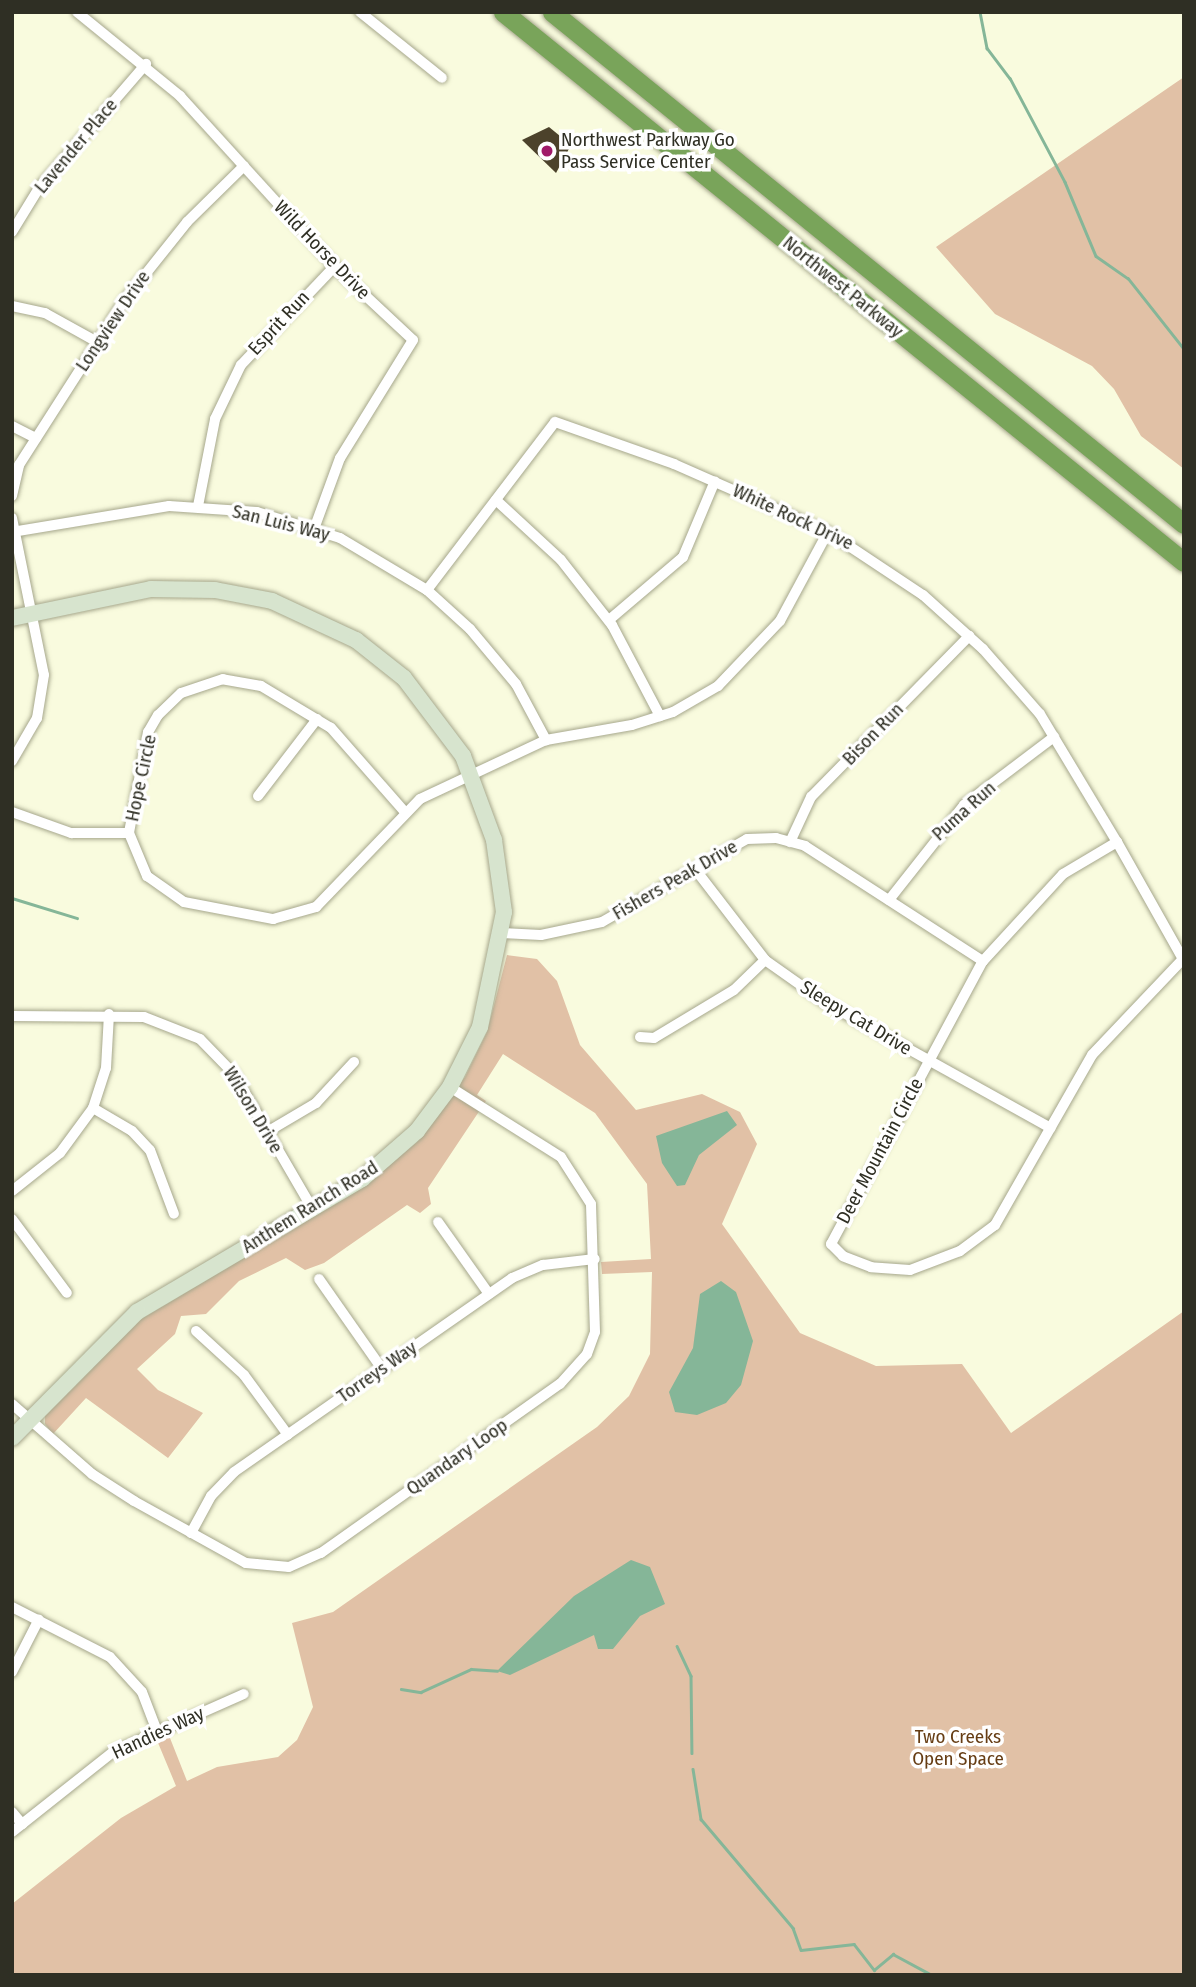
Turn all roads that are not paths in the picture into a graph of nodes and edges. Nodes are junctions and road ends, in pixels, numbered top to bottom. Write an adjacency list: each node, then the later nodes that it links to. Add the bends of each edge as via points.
1 (77, 12): 5 (street, Wild Horse Drive)
2 (360, 12): 6 (street)
3 (503, 12): 23 (highway, Northwest Parkway)
4 (552, 12): 19 (highway, Northwest Parkway)
5 (146, 64): 7 (street, Wild Horse Drive); 8 (street, Lavender Place, via 39,188)
6 (442, 79)
7 (244, 166): 9 (street, Wild Horse Drive); 11 (street, Longview Drive, via 151,265)
8 (12, 232)
9 (335, 266): 17 (street, Esprit Run, via 241,365 215,419); 20 (street, Wild Horse Drive, via 413,340 340,458)
10 (12, 306): 11 (street, via 45,313)
11 (97, 342): 13 (street, Longview Drive)
12 (12, 426): 13 (street)
13 (36, 438): 15 (street, Longview Drive, via 18,467)
14 (715, 481): 16 (street, White Rock Drive, via 555,422); 22 (street, White Rock Drive); 27 (street, via 683,556)
15 (12, 496)
16 (496, 500): 24 (street, White Rock Drive); 27 (street, via 561,561)
17 (198, 506): 20 (street, San Luis Way, via 257,512); 21 (street, San Luis Way, via 122,509)
18 (12, 518): 21 (street)
19 (1184, 524)
20 (314, 529): 24 (street, San Luis Way, via 376,556)
21 (13, 532): 25 (street)
22 (828, 532): 28 (street, White Rock Drive, via 901,576); 29 (street, Hope Circle, via 780,621 746,661 718,686)
23 (1184, 562)
24 (427, 590): 32 (street, San Luis Way, via 494,654)
25 (32, 613): 26 (street, Anthem Ranch Road); 33 (street, via 43,698); 34 (street, Anthem Ranch Road, via 151,589 215,590 272,601 356,640 404,678 447,730)
26 (12, 618)
27 (609, 620): 29 (street)
28 (969, 636): 31 (street, White Rock Drive); 39 (street, Bison Run, via 811,797)
29 (660, 716): 32 (street, Hope Circle)
30 (317, 719): 35 (street); 36 (street, Hope Circle, via 349,743); 38 (street, Hope Circle, via 248,681 223,679 181,693 148,732)
31 (1054, 737): 40 (street, White Rock Drive); 42 (street, Puma Run, via 960,809)
32 (546, 740): 34 (street, Hope Circle)
33 (12, 761)
34 (472, 775): 36 (street, Hope Circle); 43 (street, Anthem Ranch Road, via 500,869)
35 (258, 796)
36 (404, 811): 38 (street, Hope Circle, via 330,897 287,918 169,894 147,876)
37 (12, 812): 38 (street, via 71,833)
38 (129, 833)
39 (790, 842): 41 (street, Fishers Peak Drive, via 747,839); 42 (street, Fishers Peak Drive)
40 (1118, 842): 45 (street, Deer Mountain Circle, via 1062,875); 53 (street, Deer Mountain Circle, via 1183,959 1092,1055)
41 (695, 869): 43 (street, Fishers Peak Drive, via 602,922 541,935); 44 (street, Sleepy Cat Drive)
42 (889, 900): 45 (street, Fishers Peak Drive)
43 (502, 933): 51 (street, Anthem Ranch Road, via 480,1027)
44 (765, 960): 48 (street, via 734,990 654,1038); 49 (street, Sleepy Cat Drive, via 827,1003)
45 (983, 961): 49 (street, Deer Mountain Circle)
46 (109, 1014): 47 (street, Wilson Drive); 52 (street, via 106,1068); 54 (street, Wilson Drive, via 159,1020 200,1039 234,1074)
47 (12, 1016)
48 (640, 1037)
49 (928, 1060): 53 (street, Sleepy Cat Drive); 53 (street, Deer Mountain Circle, via 831,1244 843,1256 871,1267 910,1270 960,1251 995,1225)
50 (354, 1062): 54 (street, via 316,1103)
51 (450, 1087): 56 (street, Anthem Ranch Road, via 398,1150); 60 (street, Quandary Loop, via 572,1168 591,1204)
52 (93, 1108): 55 (street, via 60,1153); 57 (street, via 143,1140)
53 (1051, 1128)
54 (267, 1132): 56 (street, Wilson Drive)
55 (12, 1191)
56 (312, 1208): 67 (street, Anthem Ranch Road, via 137,1311)
57 (174, 1214)
58 (12, 1219): 62 (street)
59 (438, 1222): 63 (street)
60 (594, 1259): 63 (street, Torreys Way, via 527,1270); 70 (street, Quandary Loop, via 595,1332 575,1372 321,1553 289,1567 268,1567)
61 (319, 1279): 65 (street)
62 (67, 1293)
63 (489, 1294): 65 (street, Torreys Way)
64 (197, 1331): 68 (street, via 244,1375)
65 (382, 1369): 68 (street, Torreys Way)
66 (12, 1404): 67 (street, Quandary Loop)
67 (29, 1419): 69 (street, Anthem Ranch Road); 70 (street, Quandary Loop, via 94,1475)
68 (288, 1435): 70 (street, Torreys Way, via 221,1484)
69 (12, 1437)
70 (191, 1534)
71 (12, 1607): 72 (street)
72 (39, 1619): 73 (street); 75 (street, via 127,1672)
73 (12, 1672)
74 (244, 1694): 75 (street, Handies Way)
75 (158, 1731): 77 (street, Handies Way, via 105,1757)
76 (12, 1812): 77 (street)
77 (22, 1824): 78 (street, Handies Way)
78 (12, 1832)

